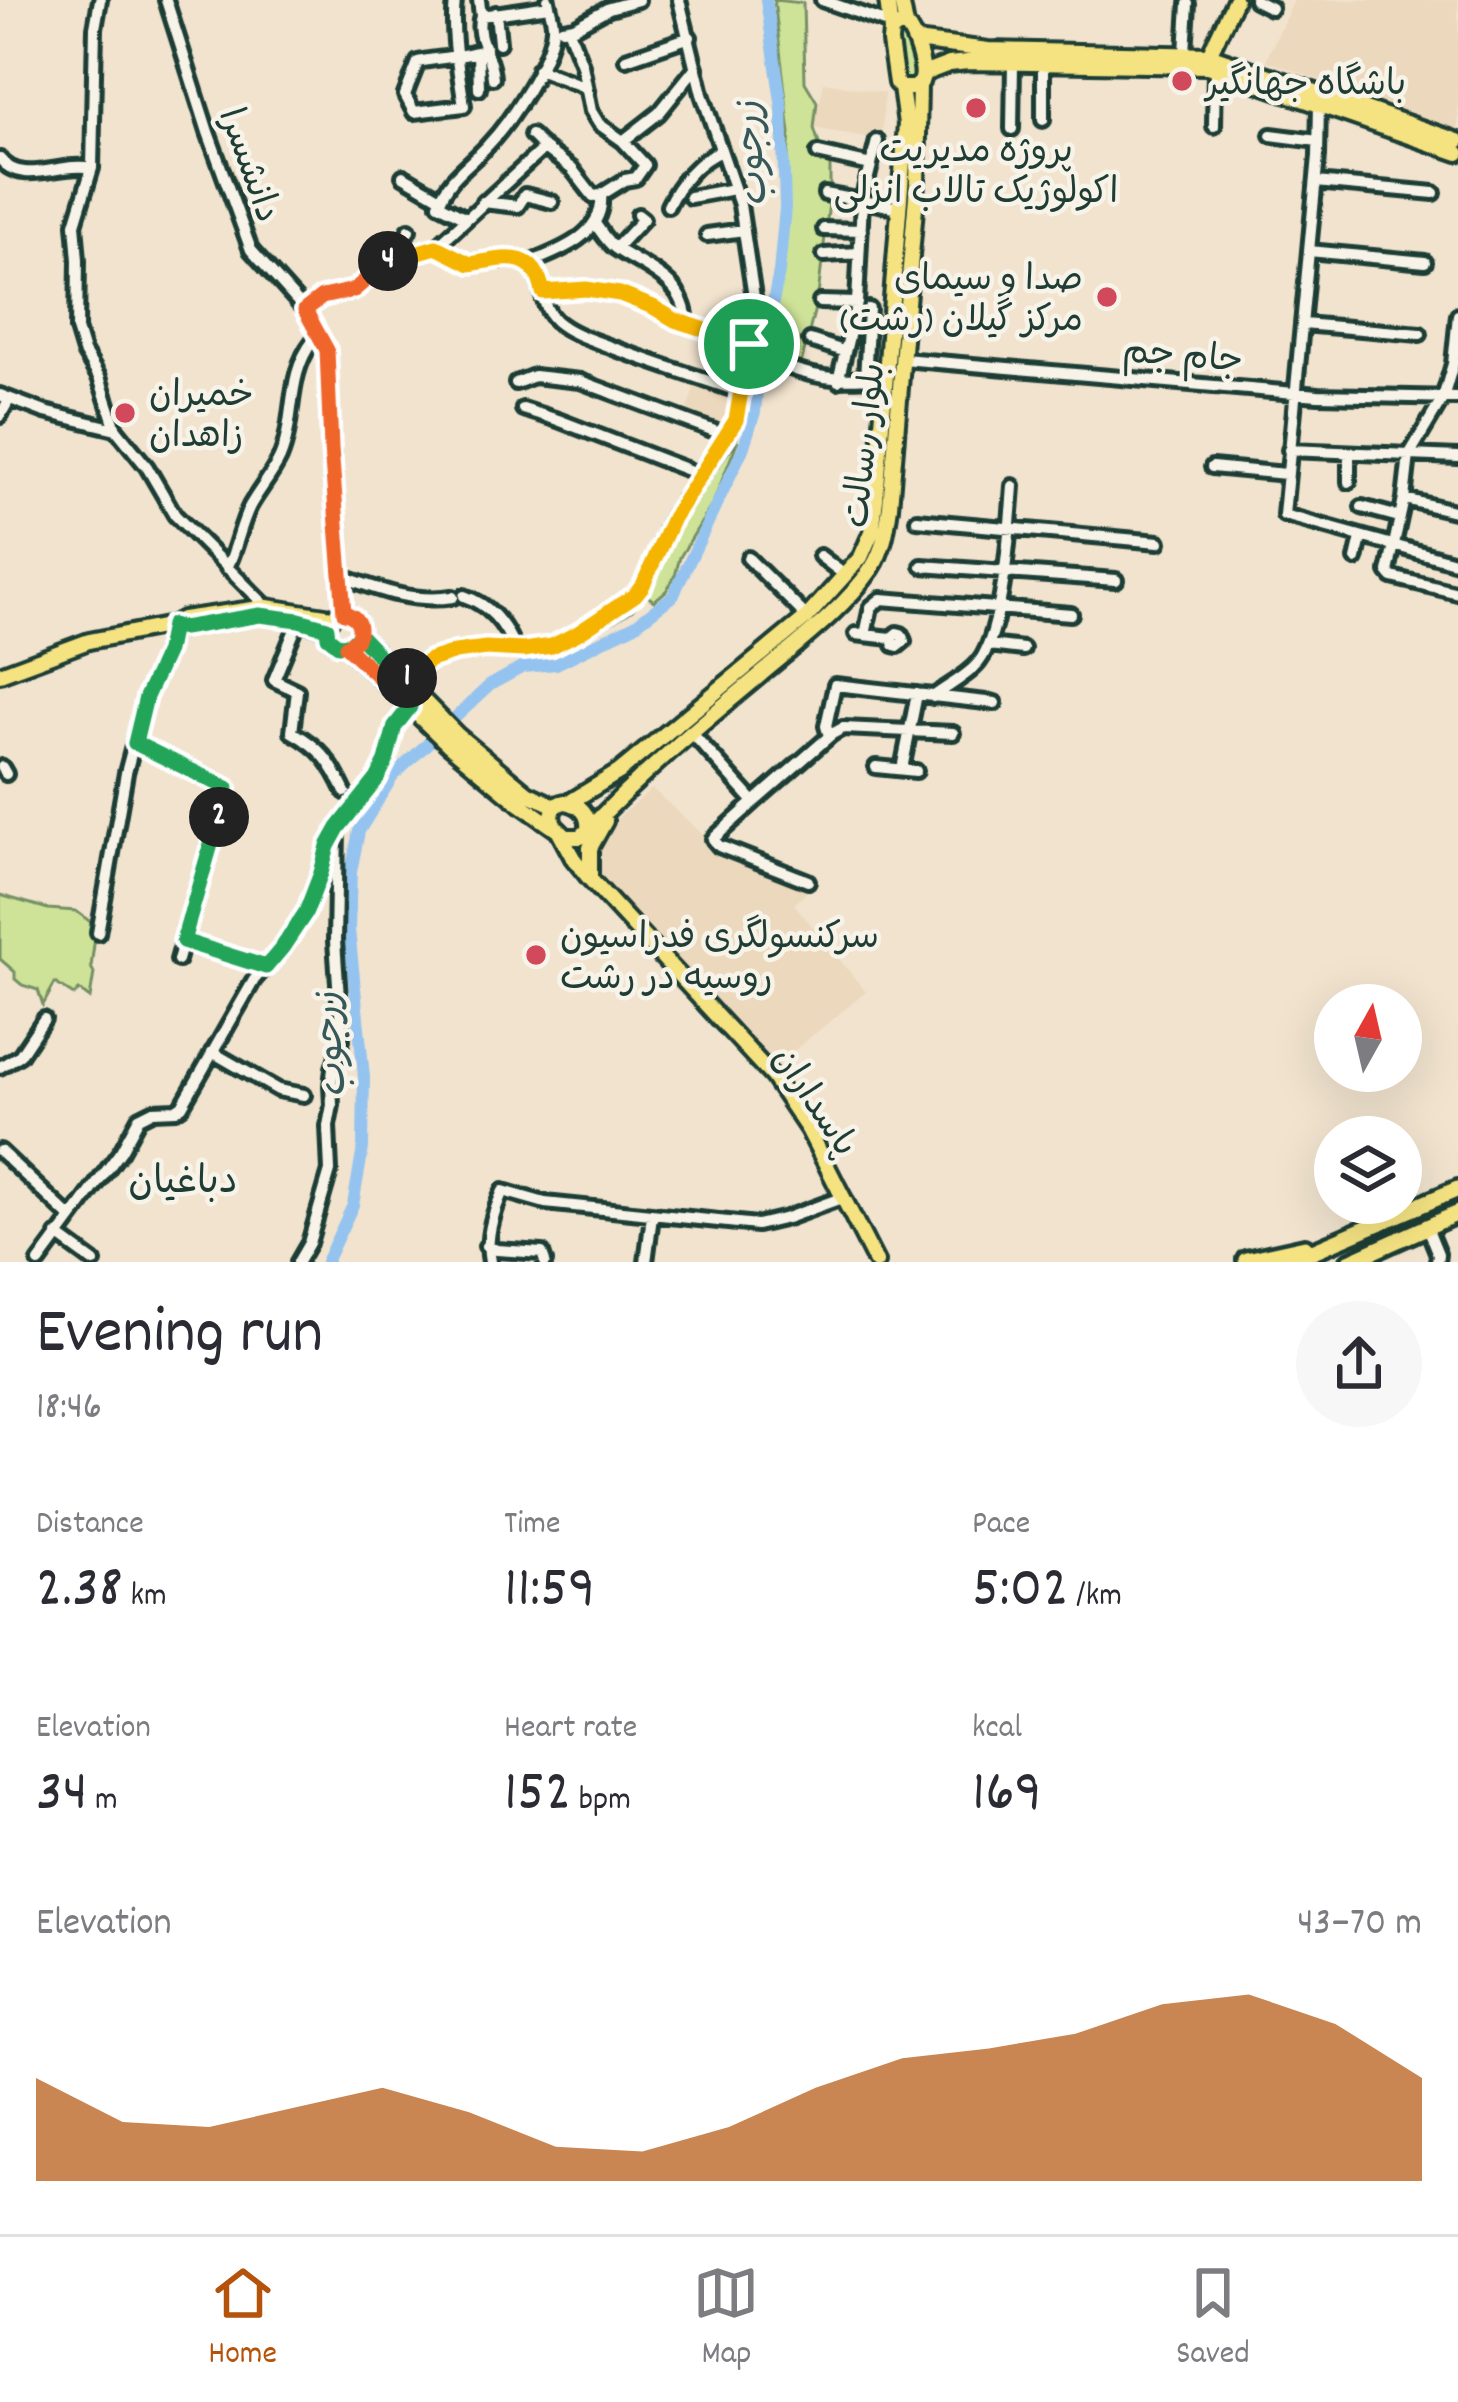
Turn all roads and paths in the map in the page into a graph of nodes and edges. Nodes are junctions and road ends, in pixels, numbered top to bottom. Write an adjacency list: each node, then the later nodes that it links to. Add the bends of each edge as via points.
1 (100, 0): 58 (street)
2 (166, 0): 93 (street, دانشسرا, via 251,250)
3 (455, 0): 27 (street)
4 (479, 0): 16 (street)
5 (638, 0): 20 (street)
6 (682, 0): 21 (street)
7 (822, 0): 17 (street)
8 (887, 0): 17 (street); 18 (main road)
9 (901, 0): 18 (main road)
10 (1235, 0): 29 (main road)
11 (1256, 0): 14 (street)
12 (548, 3): 15 (street); 19 (street)
13 (1188, 4): 26 (street)
14 (1271, 8)
15 (496, 14): 16 (street); 23 (street)
16 (481, 16): 25 (street)
17 (872, 18): 18 (street)
18 (896, 27): 22 (main road, بلوار رسالت, via 913,32); 38 (main road, بلوار رسالت, via 890,42)
19 (553, 28): 20 (street); 34 (street)
20 (568, 28): 37 (street)
21 (689, 31): 28 (street); 33 (street)
22 (915, 41): 24 (main road); 36 (main road, بلوار رسالت)
23 (500, 43)
24 (945, 46): 26 (main road); 32 (main road, via 940,59)
25 (482, 50): 27 (street); 35 (street); 39 (street)
26 (1185, 53): 29 (main road)
27 (457, 57): 27 (street, via 464,106 414,112 405,95 418,62)
28 (626, 59)
29 (1212, 62): 31 (main road); 40 (main road); 44 (street)
30 (1013, 63): 31 (main road); 32 (main road); 45 (street)
31 (1043, 63): 42 (street)
32 (949, 64): 36 (main road)
33 (696, 67): 48 (street); 53 (street)
34 (538, 69): 37 (street); 66 (street, via 507,124)
35 (493, 78)
36 (921, 80): 38 (main road); 43 (main road, بلوار رسالت)
37 (585, 87): 48 (street, via 599,124)
38 (901, 88): 43 (main road, بلوار رسالت)
39 (479, 89)
40 (1321, 98): 41 (main road); 50 (street)
41 (1359, 111): 51 (main road); 55 (main road)
42 (1042, 120)
43 (913, 124): 71 (main road, بلوار رسالت); 80 (main road, بلوار رسالت)
44 (1214, 126)
45 (1012, 129)
46 (532, 135): 52 (street)
47 (1271, 135): 50 (street)
48 (623, 141): 64 (street, via 645,165)
49 (877, 141): 57 (street)
50 (1318, 141): 60 (street)
51 (1458, 141)
52 (544, 148): 64 (street, via 592,196); 68 (street)
53 (721, 151): 61 (street); 70 (street, via 676,188)
54 (818, 153): 57 (street)
55 (1458, 154)
56 (0, 159): 58 (street, via 11,171)
57 (872, 165): 67 (street)
58 (92, 168): 115 (street, via 75,224 77,329)
59 (403, 176): 66 (street)
60 (1316, 182): 62 (street); 83 (street)
61 (734, 189): 65 (street); 77 (street)
62 (1434, 193)
63 (825, 194): 67 (street)
64 (601, 195): 74 (street)
65 (690, 197)
66 (441, 198): 73 (street)
67 (862, 201): 71 (street); 78 (street)
68 (483, 202): 69 (street, via 518,206 525,195); 73 (street)
69 (552, 202)
70 (668, 206)
71 (900, 208): 80 (main road, بلوار رسالت)
72 (638, 214): 82 (street, via 643,219)
73 (466, 218): 81 (street)
74 (596, 225): 82 (street); 88 (street)
75 (824, 229): 78 (street)
76 (409, 230): 86 (street)
77 (744, 230): 79 (street); 100 (street, via 754,304)
78 (861, 230): 84 (street)
79 (707, 235)
80 (905, 237): 102 (main road, بلوار رسالت); 104 (main road, بلوار رسالت)
81 (436, 247): 86 (street); 88 (street, via 470,264)
82 (616, 248): 95 (street, via 665,279 686,308)
83 (1310, 251): 87 (street); 96 (street)
84 (859, 253): 85 (street); 91 (street)
85 (824, 255)
86 (400, 256): 93 (street, via 354,290)
87 (1425, 262)
88 (529, 263): 89 (street)
89 (543, 292): 95 (street, via 620,294); 108 (street, via 552,318 568,330)
90 (820, 302): 91 (street)
91 (856, 303): 101 (street)
92 (869, 309): 105 (street)
93 (305, 310): 142 (street, دانشسرا, via 327,350)
94 (1458, 315): 111 (street)
95 (687, 324): 100 (street)
96 (1303, 324): 97 (street); 109 (street)
97 (1420, 334)
98 (810, 340): 101 (street)
99 (313, 341): 140 (street, via 296,375 280,458)
100 (749, 344): 108 (street)
101 (843, 351): 106 (street)
102 (903, 358): 109 (street, جام جم); 166 (main road, بلوار رسالت, via 886,536 874,565 812,632)
103 (787, 367): 106 (street)
104 (886, 377): 105 (street); 143 (main road, بلوار رسالت, via 872,532)
105 (865, 379): 106 (street)
106 (838, 381)
107 (516, 383): 116 (street, via 534,376 580,381)
108 (741, 392): 116 (street)
109 (1294, 393): 111 (street, جام جم); 117 (street)
110 (5, 398): 114 (street); 115 (street)
111 (1443, 398): 112 (street, جام جم); 119 (street)
112 (1458, 398)
113 (523, 409): 123 (street)
114 (0, 416)
115 (116, 430): 140 (street, via 175,515)
116 (728, 436): 123 (street)
117 (1288, 450): 118 (street); 122 (street)
118 (1349, 454): 119 (street); 124 (street)
119 (1409, 455): 120 (street); 126 (street)
120 (1458, 457)
121 (1212, 466): 122 (street)
122 (1286, 474): 132 (street, via 1285,516)
123 (701, 475): 157 (street, via 635,595 552,646)
124 (1349, 482)
125 (1013, 486): 131 (street)
126 (1404, 499): 128 (street); 129 (street)
127 (1362, 507): 129 (street)
128 (1458, 512)
129 (1400, 517): 134 (street)
130 (917, 520): 131 (street)
131 (1010, 528): 133 (street); 141 (street)
132 (1361, 538): 134 (street); 137 (street)
133 (1160, 542)
134 (1392, 546): 138 (street); 145 (street, via 1392,577)
135 (820, 556): 143 (street)
136 (748, 558): 149 (street)
137 (1356, 559)
138 (1458, 563)
139 (922, 566): 141 (street)
140 (226, 568): 146 (street)
141 (1005, 572): 144 (street); 147 (street)
142 (341, 576): 150 (street, دانشسرا); 157 (street, via 416,599 472,598 507,630)
143 (846, 576): 149 (main road, بلوار رسالت)
144 (1117, 580)
145 (1458, 592)
146 (258, 603): 150 (main road); 152 (main road)
147 (997, 608): 148 (street); 153 (street, via 880,599 861,635); 155 (street)
148 (1071, 614)
149 (807, 617): 173 (main road, بلوار رسالت)
150 (334, 619): 151 (main road); 154 (main road, via 358,622); 154 (main road, via 328,637)
151 (299, 620): 152 (main road, via 260,615); 174 (street, via 274,680 297,691 292,732 317,746)
152 (172, 625): 158 (main road, via 89,641); 170 (street)
153 (891, 638)
154 (353, 640): 159 (main road); 163 (main road)
155 (988, 645): 156 (street); 161 (street, via 977,665)
156 (1023, 649)
157 (515, 650): 159 (street, via 455,652)
158 (0, 674)
159 (403, 681): 164 (main road)
160 (917, 694): 161 (street); 165 (street); 168 (street, via 835,685)
161 (933, 697): 162 (street)
162 (995, 703)
163 (410, 707): 164 (main road); 178 (street, via 377,779)
164 (430, 717): 169 (main road)
165 (910, 730): 167 (street); 168 (street, via 847,727); 171 (street, via 909,770)
166 (692, 733): 172 (main road, بلوار رسالت); 175 (street)
167 (953, 734)
168 (829, 736): 175 (street)
169 (453, 740): 176 (main road, via 527,793); 179 (main road)
170 (135, 743): 183 (street); 184 (street, via 227,788)
171 (876, 767)
172 (641, 776): 177 (main road, بلوار رسالت); 181 (main road, via 592,842)
173 (599, 785): 176 (main road, بلوار رسالت); 177 (main road, via 601,802)
174 (345, 792)
175 (754, 802): 182 (street, via 713,839)
176 (562, 804): 179 (main road, via 552,816); 180 (main road, via 584,812)
177 (613, 804): 180 (main road, بلوار رسالت)
178 (338, 828): 186 (street, via 306,912); 206 (street, via 342,1040 331,1086 330,1171)
179 (558, 830): 180 (main road, via 576,838); 181 (main road, پاسداران)
180 (587, 832): 181 (main road, via 581,848)
181 (590, 879): 193 (main road, پاسداران, via 773,1077)
182 (808, 880)
183 (98, 933)
184 (183, 941): 185 (street); 186 (street)
185 (178, 960)
186 (266, 967): 188 (street)
187 (44, 1019): 189 (street, via 20,1055)
188 (212, 1052): 190 (street, via 278,1090); 196 (street, via 176,1110 139,1118)
189 (0, 1067)
190 (304, 1095)
191 (0, 1151): 196 (street)
192 (1458, 1189): 199 (highway)
193 (844, 1197): 195 (street, via 757,1225); 209 (main road, پاسداران)
194 (1458, 1213): 197 (highway)
195 (652, 1216): 200 (street, via 503,1191); 208 (street)
196 (70, 1217): 198 (street)
197 (1427, 1227): 210 (highway); 211 (street)
198 (57, 1235): 204 (street); 205 (street)
199 (1348, 1237): 202 (highway); 203 (highway)
200 (487, 1246): 201 (street); 207 (street)
201 (543, 1258)
202 (1292, 1260): 203 (highway)
203 (1242, 1261)
204 (39, 1262)
205 (94, 1262)
206 (298, 1262)
207 (490, 1262)
208 (646, 1262)
209 (876, 1262)
210 (1349, 1262)
211 (1437, 1262)

